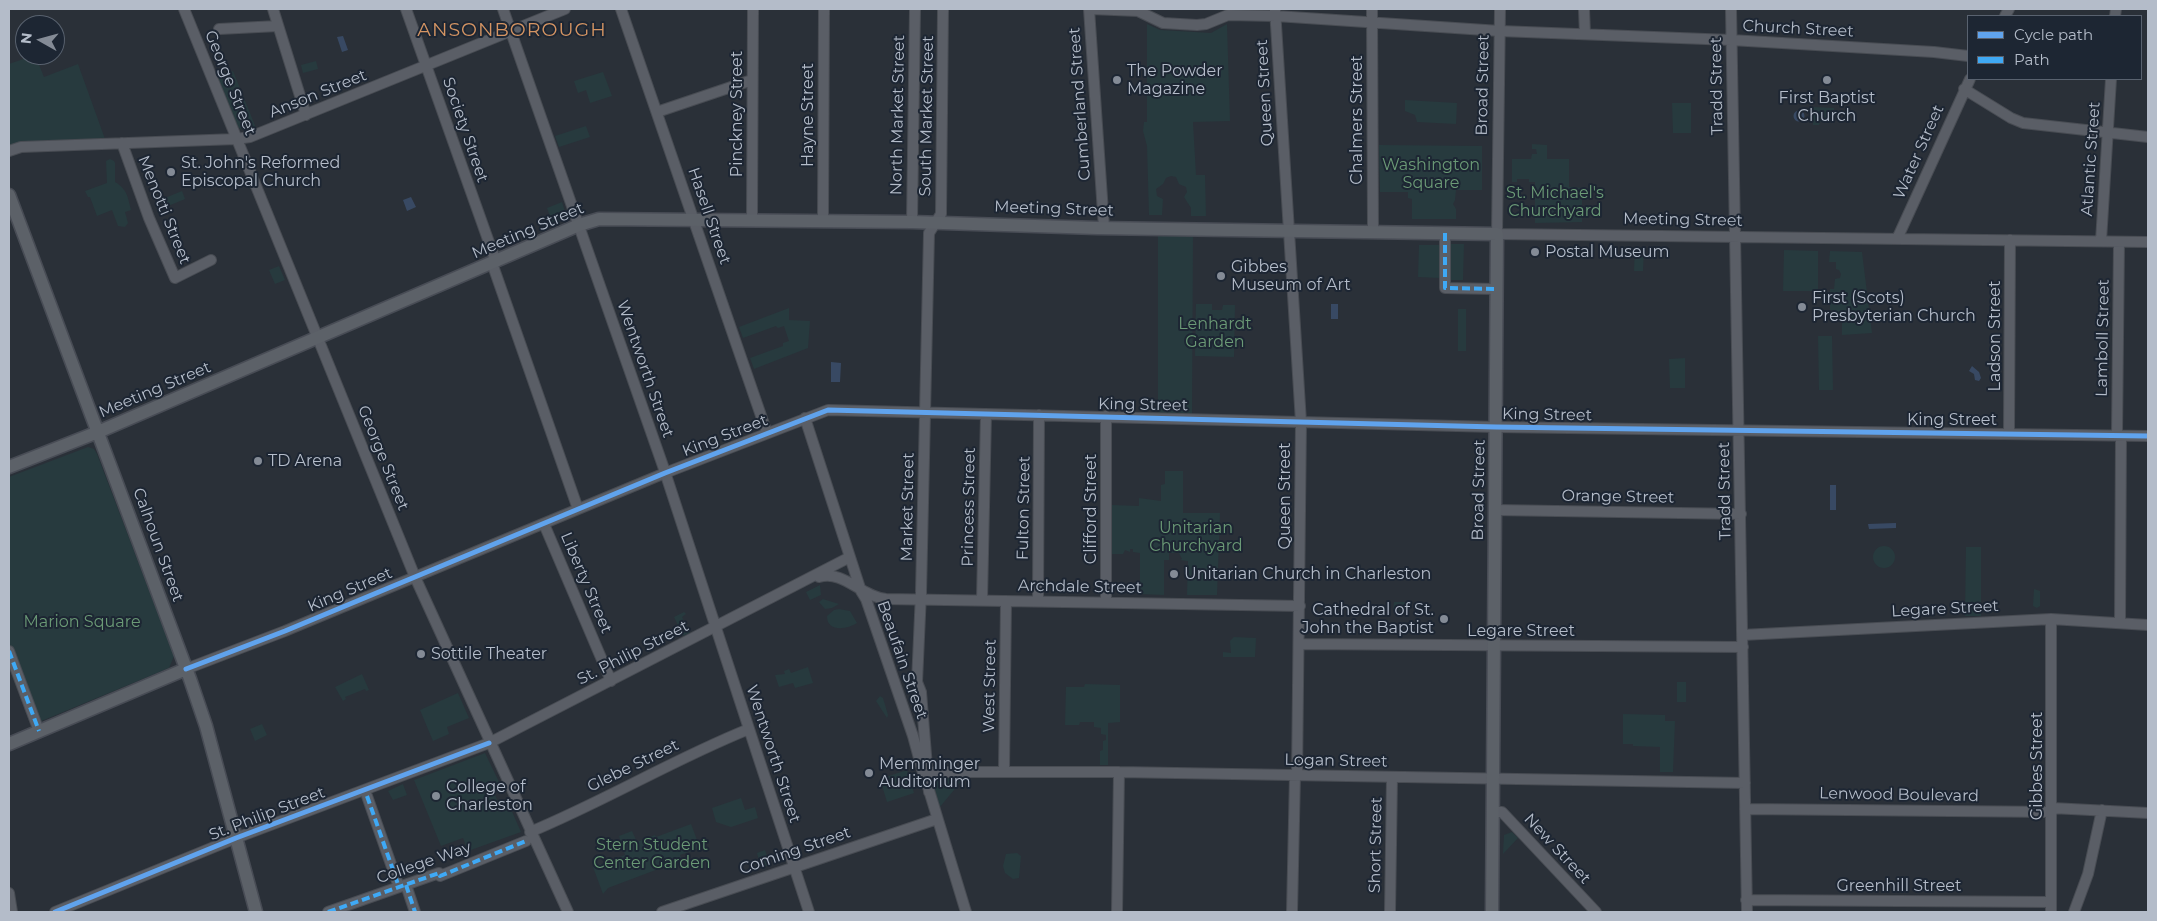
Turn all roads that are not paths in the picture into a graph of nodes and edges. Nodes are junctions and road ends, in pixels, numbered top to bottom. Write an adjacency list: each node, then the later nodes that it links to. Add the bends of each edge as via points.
1 (184, 9): 34 (street, George Street)
2 (273, 9): 18 (street)
3 (406, 9): 25 (street, Society Street)
4 (503, 9): 21 (street, Wentworth Street)
5 (565, 9): 21 (street, Anson Street)
6 (621, 9): 30 (street, Hasell Street)
7 (753, 9): 26 (street, Pinckney Street)
8 (824, 9): 40 (street, Hayne Street)
9 (915, 9): 41 (street, North Market Street)
10 (943, 9): 42 (street, South Market Street, via 941,214)
11 (1090, 9): 16 (street, Church Street, via 1138,11 1163,22 1197,24 1206,24 1228,15); 44 (street, Cumberland Street)
12 (1372, 9): 17 (street, Chalmers Street)
13 (1500, 9): 20 (street, Broad Street)
14 (1584, 9): 22 (street)
15 (1731, 9): 23 (street, Tradd Street)
16 (1276, 12): 17 (street, Church Street); 45 (street, Queen Street)
17 (1372, 22): 20 (street, Church Street); 46 (street, Chalmers Street)
18 (278, 26): 19 (street); 31 (street)
19 (219, 29)
20 (1500, 31): 22 (street, Church Street); 48 (street, Broad Street)
21 (511, 32): 25 (street, Anson Street); 43 (street, Wentworth Street)
22 (1585, 34): 23 (street, Church Street)
23 (1731, 40): 24 (street, Church Street); 49 (street, Tradd Street)
24 (1967, 55)
25 (426, 66): 31 (street, Anson Street); 56 (street, Society Street)
26 (752, 80): 30 (street); 39 (street, Pinckney Street)
27 (1969, 80): 29 (street, Water Street)
28 (2111, 80): 32 (street, Atlantic Street)
29 (1964, 89): 32 (street, via 2018,121); 50 (street, Water Street)
30 (657, 112): 38 (street, Hasell Street)
31 (306, 115): 34 (street, Anson Street, via 250,137)
32 (2107, 132): 33 (street); 52 (street, Atlantic Street)
33 (2148, 137)
34 (236, 139): 35 (street, Anson Street); 58 (street, George Street)
35 (122, 143): 36 (street, Anson Street, via 21,147); 55 (street, Menotti Street, via 175,278)
36 (9, 151)
37 (9, 196): 67 (main road, Calhoun Street)
38 (694, 219): 39 (main road, Meeting Street); 43 (main road, Meeting Street, via 606,218); 68 (street, Hasell Street)
39 (752, 220): 40 (main road, Meeting Street)
40 (822, 221): 41 (main road, Meeting Street)
41 (912, 222): 42 (main road, Meeting Street)
42 (935, 222): 44 (main road, Meeting Street); 59 (street, Market Street, via 929,233)
43 (579, 225): 56 (main road, Meeting Street); 73 (street, Wentworth Street)
44 (1104, 227): 45 (main road, Meeting Street)
45 (1289, 230): 46 (main road, Meeting Street); 64 (street, Queen Street)
46 (1373, 231): 47 (main road, Meeting Street)
47 (1445, 233): 48 (main road, Meeting Street); 57 (street, via 1444,288)
48 (1497, 234): 49 (street, Meeting Street); 57 (main road, Broad Street)
49 (1735, 236): 50 (street, Meeting Street); 66 (street, Tradd Street)
50 (1897, 239): 51 (street, Meeting Street)
51 (2010, 240): 52 (street, Meeting Street); 69 (street, Ladson Street)
52 (2101, 241): 53 (street, Meeting Street)
53 (2119, 242): 54 (street, Meeting Street); 70 (street, Lamboll Street)
54 (2148, 242)
55 (211, 260)
56 (494, 263): 58 (main road, Meeting Street); 74 (street, Society Street)
57 (1496, 289): 65 (main road, Broad Street)
58 (318, 338): 67 (main road, Meeting Street); 79 (street, George Street)
59 (924, 413): 60 (street, King Street); 63 (street, King Street, via 831,410); 82 (street, Market Street)
60 (986, 414): 61 (street, King Street); 83 (street, Princess Street)
61 (1040, 415): 62 (street, King Street); 85 (street, Fulton Street)
62 (1106, 416): 64 (street, King Street); 86 (street, Clifford Street)
63 (805, 418): 68 (street, King Street); 78 (street, Beaufain Street)
64 (1301, 422): 65 (street, King Street); 87 (street, Queen Street)
65 (1496, 427): 66 (street, King Street); 75 (main road, Broad Street)
66 (1739, 430): 69 (street, King Street); 76 (street, Tradd Street)
67 (98, 432): 72 (main road, Meeting Street); 97 (main road, Calhoun Street)
68 (767, 433): 73 (street, King Street)
69 (2009, 433): 70 (street, King Street)
70 (2119, 436): 71 (street, King Street); 89 (street, Lamboll Street)
71 (2148, 436)
72 (9, 467)
73 (665, 473): 74 (street, King Street); 91 (street, Wentworth Street)
74 (578, 510): 77 (street, King Street)
75 (1496, 510): 76 (street, Orange Street); 94 (main road, Broad Street)
76 (1740, 514): 92 (street, Tradd Street)
77 (544, 524): 79 (street, King Street); 98 (street, Liberty Street)
78 (850, 557): 80 (street, St. Philip Street); 81 (street, Beaufain Street)
79 (414, 577): 97 (street, King Street); 104 (street, George Street)
80 (804, 582): 81 (street, St. Philip Street, via 829,576 845,580); 91 (street, St. Philip Street)
81 (861, 591): 82 (street, Archdale Street, via 880,598); 100 (street, Beaufain Street)
82 (921, 599): 83 (street, Archdale Street); 99 (street, Market Street, via 917,682)
83 (982, 600): 84 (street, Archdale Street)
84 (1006, 601): 85 (street, Archdale Street); 105 (street, West Street)
85 (1038, 601): 86 (street, Archdale Street)
86 (1106, 602): 87 (street, Archdale Street)
87 (1300, 606): 93 (street, Queen Street)
88 (2051, 620): 89 (street, Legare Street); 92 (street, Legare Street); 115 (street, Gibbes Street)
89 (2120, 623): 90 (street, Legare Street)
90 (2148, 625)
91 (716, 628): 98 (street, St. Philip Street); 101 (street, Wentworth Street)
92 (1742, 634): 95 (street, Tradd Street)
93 (1299, 644): 94 (street, Legare Street); 108 (street, Queen Street)
94 (1494, 646): 95 (street, Legare Street); 110 (main road, Broad Street)
95 (1742, 647): 111 (street, Tradd Street)
96 (9, 651): 102 (street)
97 (186, 669): 102 (main road, King Street); 121 (main road, Calhoun Street, via 206,726)
98 (612, 681): 104 (street, St. Philip Street)
99 (921, 692): 100 (street, via 912,704); 106 (street, Market Street)
100 (901, 705): 112 (street, Beaufain Street)
101 (749, 729): 120 (street, Glebe Street); 122 (street, Wentworth Street)
102 (39, 731): 103 (main road, King Street)
103 (9, 744)
104 (489, 744): 120 (street, George Street); 121 (street, St. Philip Street)
105 (1004, 771): 106 (street, Logan Street); 107 (street, Logan Street)
106 (927, 772): 112 (street, Market Street)
107 (1119, 772): 108 (street, Logan Street); 136 (street)
108 (1296, 775): 109 (street, Logan Street); 137 (street, Queen Street)
109 (1392, 777): 110 (street, Logan Street); 138 (street, Short Street)
110 (1493, 778): 111 (street, Logan Street); 117 (main road, Broad Street)
111 (1745, 783): 114 (street, Tradd Street)
112 (929, 792): 119 (street, Beaufain Street)
113 (367, 796): 123 (street)
114 (1745, 809): 115 (street, Lenwood Boulevard); 125 (street, Tradd Street)
115 (2052, 810): 116 (street, Lenwood Boulevard); 126 (street, Gibbes Street)
116 (2102, 810): 118 (street, Lenwood Boulevard); 142 (street, via 2088,874)
117 (1493, 812): 139 (main road, Broad Street); 140 (street, New Street, via 1502,812)
118 (2148, 813)
119 (937, 819): 122 (street, Coming Street); 127 (street, Beaufain Street)
120 (528, 836): 123 (street, College Way, via 440,876 439,873); 133 (street, George Street)
121 (236, 838): 129 (street, St. Philip Street); 130 (main road, Calhoun Street)
122 (794, 866): 134 (street, Coming Street); 135 (street, Wentworth Street)
123 (403, 886): 131 (street, College Way); 132 (street)
124 (9, 893): 128 (street)
125 (1746, 900): 126 (street, Greenhill Street); 141 (street, Tradd Street)
126 (2051, 907)
127 (963, 911)
128 (12, 912)
129 (55, 912)
130 (256, 912)
131 (328, 912)
132 (415, 912)
133 (568, 912)
134 (662, 912)
135 (809, 912)
136 (1117, 912)
137 (1292, 912)
138 (1390, 912)
139 (1492, 912)
140 (1596, 912)
141 (1747, 912)
142 (2074, 912)

